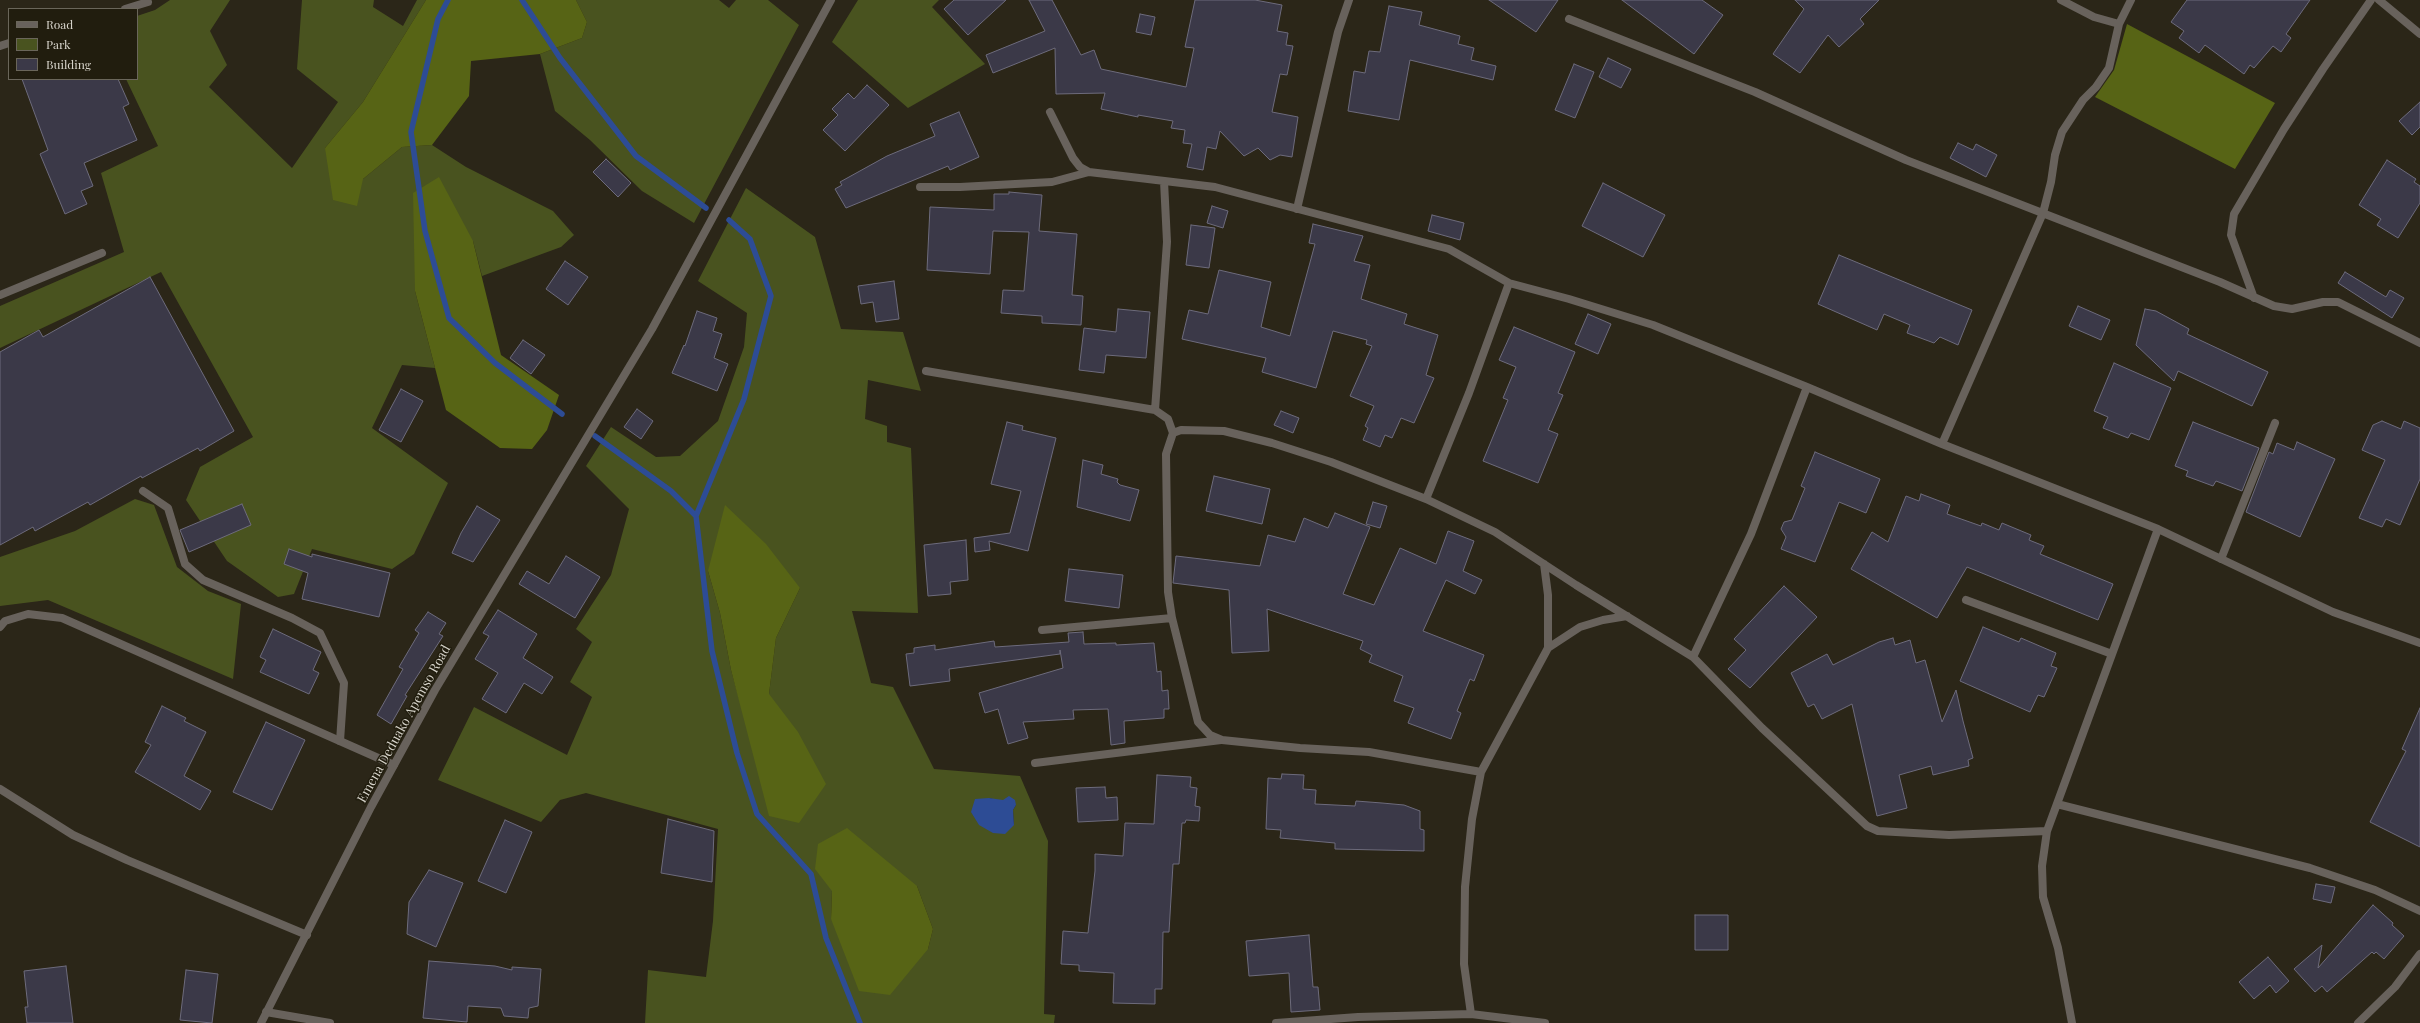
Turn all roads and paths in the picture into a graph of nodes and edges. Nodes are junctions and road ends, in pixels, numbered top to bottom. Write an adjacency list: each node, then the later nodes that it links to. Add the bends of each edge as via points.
1 (831, 0): 46 (street, Emena Deduako Apemso Road, via 652,330 435,690)
2 (1349, 0): 16 (street, via 1338,32)
3 (2061, 0): 10 (street, via 2094,17)
4 (2130, 0): 10 (street)
5 (2371, 0): 21 (street, via 2284,129 2234,214 2230,235)
6 (2378, 0): 11 (street)
7 (148, 2): 8 (street)
8 (128, 8)
9 (1569, 19): 17 (street, via 1755,92 1906,160)
10 (2119, 24): 17 (street, via 2109,68 2083,100 2062,132)
11 (2420, 34)
12 (1050, 112): 13 (street, via 1073,158)
13 (1088, 172): 14 (street); 15 (street, via 1052,182)
14 (1164, 181): 16 (street, via 1215,187); 25 (street, via 1166,242)
15 (920, 187)
16 (1298, 209): 19 (street, via 1449,249)
17 (2043, 214): 21 (street, via 2220,282); 28 (street)
18 (102, 253): 20 (street)
19 (1509, 283): 24 (street, via 1653,325); 30 (street, via 1470,393)
20 (0, 295)
21 (2254, 298): 22 (street, via 2274,306 2292,309 2323,302 2338,302)
22 (2420, 342)
23 (926, 372): 25 (street)
24 (1808, 386): 28 (street); 42 (street, via 1751,534)
25 (1155, 410): 27 (street, via 1168,419)
26 (2275, 423): 32 (street)
27 (1173, 433): 30 (street, via 1196,430 1246,435 1331,462); 36 (street, via 1166,454 1168,585)
28 (1942, 444): 31 (street)
29 (144, 491): 44 (street, via 168,508 185,564 203,580 292,618 320,633 344,683)
30 (1426, 499): 33 (street, via 1495,532)
31 (2158, 528): 32 (street); 41 (street)
32 (2221, 559): 39 (street, via 2333,612)
33 (1544, 564): 35 (street); 40 (street, via 1548,595)
34 (1966, 600): 41 (street)
35 (1627, 616): 40 (street, via 1580,627); 42 (street)
36 (1172, 618): 38 (street); 43 (street, via 1198,722 1210,735)
37 (0, 627): 44 (street, via 5,621 28,614 62,618)
38 (1042, 630)
39 (2420, 643)
40 (1548, 648): 47 (street)
41 (2112, 654): 49 (street)
42 (1693, 657): 50 (street, via 1762,728 1868,826 1878,831 1949,835)
43 (1222, 740): 45 (street); 47 (street, via 1369,752)
44 (340, 741): 46 (street)
45 (1035, 763)
46 (394, 766): 52 (street, Emena Deduako Apemso Road)
47 (1481, 772): 55 (street, via 1472,818 1465,887 1464,964)
48 (0, 789): 52 (street, via 73,835)
49 (2057, 804): 50 (street); 51 (street, via 2310,868 2375,890)
50 (2047, 831): 60 (street, via 2042,866 2043,897 2058,948)
51 (2420, 911)
52 (307, 935): 54 (street, Emena Deduako Apemso Road)
53 (2420, 954): 61 (street, via 2395,987)
54 (266, 1012): 56 (street, Emena Deduako Apemso Road); 57 (street)
55 (1471, 1014): 58 (street, via 1358,1017); 59 (street)
56 (260, 1023)
57 (330, 1023)
58 (1276, 1023)
59 (1545, 1023)
60 (2072, 1023)
61 (2358, 1023)

